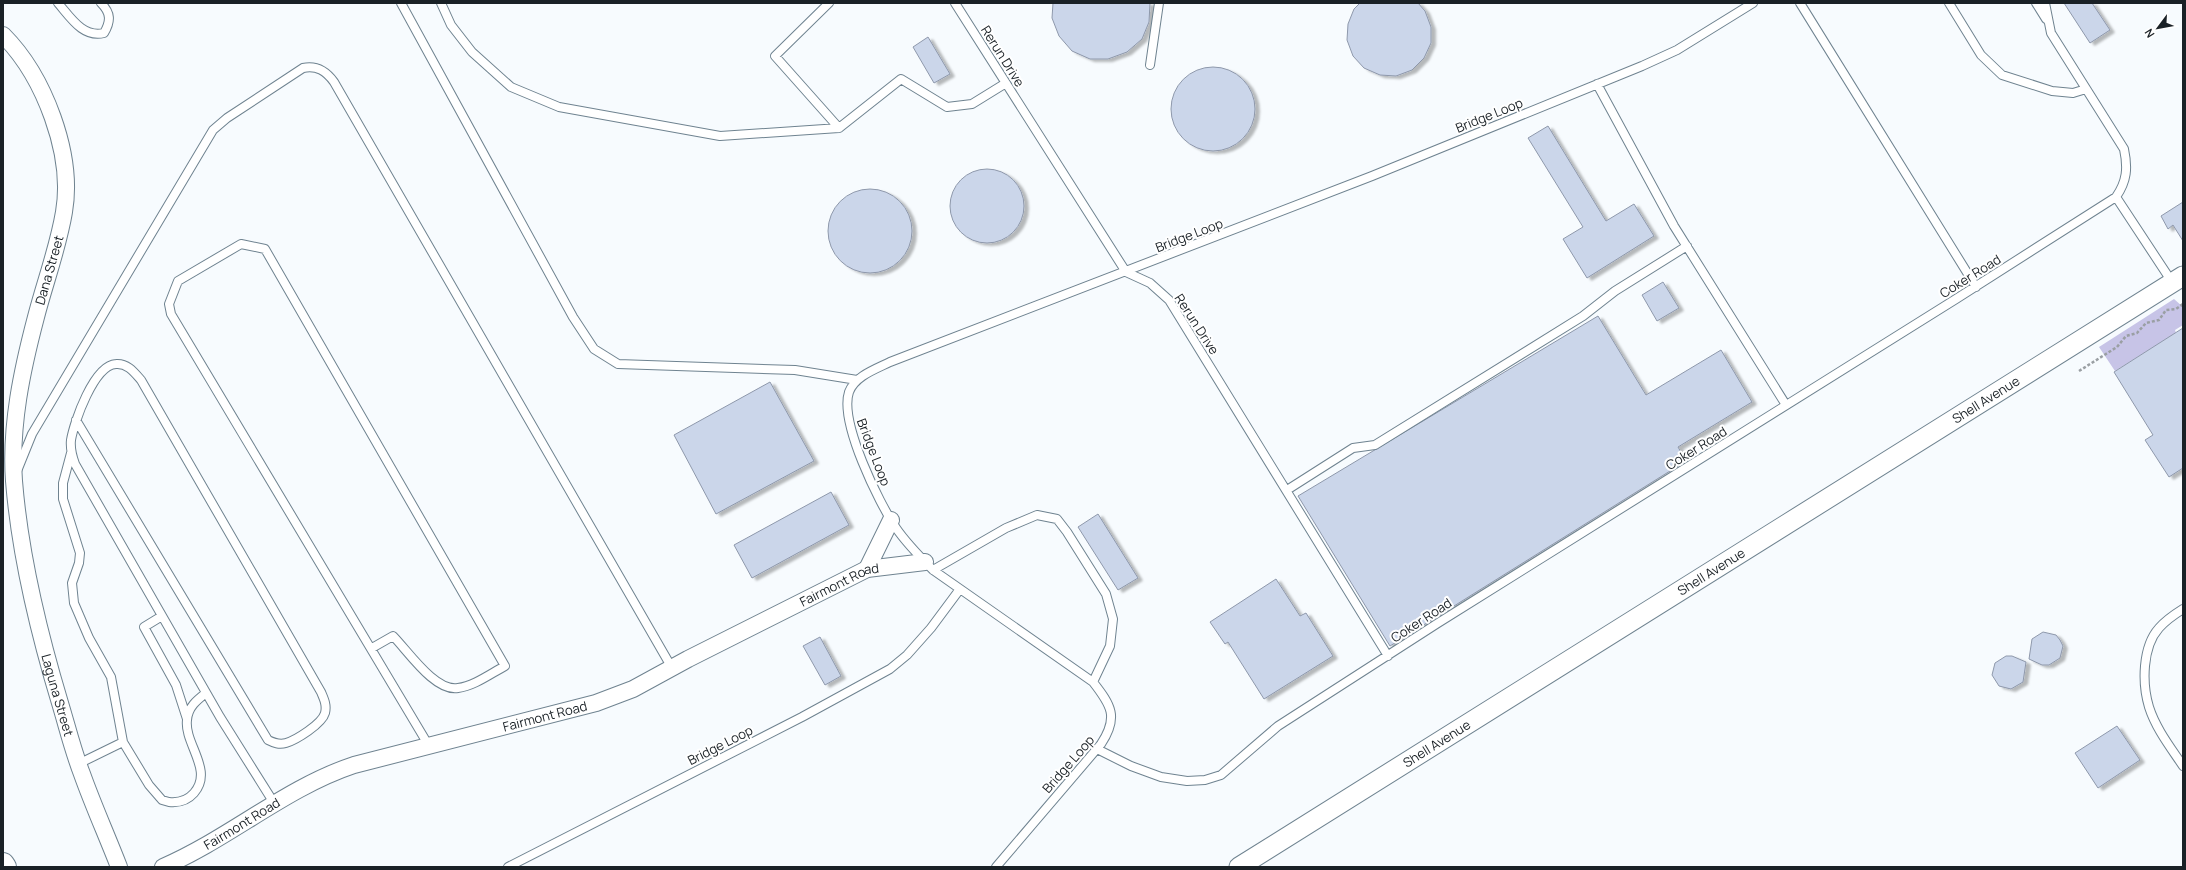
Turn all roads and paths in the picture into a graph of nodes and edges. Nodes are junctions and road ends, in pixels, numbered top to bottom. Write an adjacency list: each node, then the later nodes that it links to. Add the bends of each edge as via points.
1 (58, 3): 2 (lane, via 82,29 95,35 104,34 110,24 109,14)
2 (100, 3)
3 (401, 3): 27 (lane, via 512,208 573,317 594,349 618,364 795,370)
4 (441, 3): 19 (lane, via 451,25 472,52 511,88 559,107 720,136)
5 (829, 3): 19 (lane, via 775,56)
6 (955, 3): 16 (lane, Rerun Drive)
7 (1159, 3): 15 (lane)
8 (1753, 3): 17 (lane, Bridge Loop, via 1678,50)
9 (1800, 3): 24 (lane)
10 (1949, 3): 18 (lane, via 1980,55 2002,75 2052,91 2073,93)
11 (2036, 3): 13 (lane)
12 (2045, 3): 13 (lane)
13 (2048, 22): 18 (lane, via 2051,33)
14 (3, 35): 31 (street, Dana Street, via 29,67 41,89 59,140 65,177 65,210 25,364 13,440)
15 (1150, 65)
16 (1006, 83): 19 (lane, via 972,104 946,107 901,79); 22 (lane, Rerun Drive)
17 (1597, 84): 21 (lane); 22 (lane, Bridge Loop, via 1372,176)
18 (2086, 89): 20 (lane, via 2124,149 2126,175 2123,187)
19 (839, 128)
20 (2116, 197): 23 (lane); 24 (lane, Coker Road)
21 (1687, 246): 28 (lane); 32 (lane, via 1615,291 1583,316 1375,445 1352,448)
22 (1126, 272): 27 (lane, Bridge Loop, via 890,362); 32 (lane, Rerun Drive, via 1150,282 1169,300)
23 (2178, 279): 59 (street, Shell Avenue)
24 (1976, 286): 28 (lane, Coker Road)
25 (2183, 304): 26 (path, via 2176,309 2166,310 2159,320 2148,322 2138,333 2126,336 2117,347)
26 (2079, 371)
27 (857, 380): 35 (lane, Bridge Loop, via 849,392 848,423 881,501)
28 (1786, 405): 42 (lane, Coker Road)
29 (76, 420): 29 (lane, via 84,400 106,369 115,364 125,365 140,380 321,692 326,705 325,714 320,722 286,743 277,744 268,740); 30 (lane)
30 (71, 454): 40 (lane); 47 (lane, via 63,483 63,499 80,553 72,583 74,603 89,638 111,677)
31 (14, 479): 33 (street); 34 (street, Dana Street); 43 (lane, via 32,434 213,130 303,68 312,66 329,75 334,82)
32 (1286, 490): 42 (lane, Rerun Drive)
33 (3, 496)
34 (17, 518): 50 (street, Laguna Street, via 24,563 45,649)
35 (892, 520): 36 (lane, Bridge Loop, via 911,548); 37 (street)
36 (929, 566): 37 (street, Fairmont Road); 38 (lane, Bridge Loop); 44 (lane, via 1037,515 1057,519 1068,532 1106,594 1113,619 1110,646)
37 (867, 569): 43 (street, Fairmont Road)
38 (960, 589): 44 (lane, Bridge Loop); 57 (lane, Bridge Loop, via 931,628 907,655 890,669 802,717)
39 (2183, 608): 51 (lane, via 2159,628 2150,642 2146,660 2149,707 2161,733)
40 (162, 616): 45 (lane); 46 (lane, via 144,627 176,685)
41 (372, 648): 41 (lane, via 171,314 169,304 178,281 241,244 265,249 505,666 473,683 456,688 439,684 393,636); 48 (lane)
42 (1388, 656): 49 (lane, Coker Road, via 1278,726 1221,774 1205,780 1187,781 1161,777)
43 (672, 668): 48 (street, Fairmont Road, via 633,689 596,703)
44 (1093, 682): 49 (lane, Bridge Loop, via 1107,700 1112,714 1112,724)
45 (206, 692): 46 (lane, via 196,700); 52 (lane)
46 (187, 720): 47 (lane, via 188,732 200,766 201,779 198,788 184,800 169,802 155,793)
47 (123, 742): 50 (lane)
48 (429, 746): 52 (street, Fairmont Road, via 327,774)
49 (1097, 749): 58 (lane, Bridge Loop)
50 (78, 764): 55 (street, Laguna Street)
51 (2183, 766)
52 (274, 803): 56 (street, Fairmont Road, via 191,855)
53 (3, 864): 54 (main road)
54 (5, 867)
55 (119, 867)
56 (164, 867)
57 (508, 867)
58 (996, 867)
59 (1239, 867)

